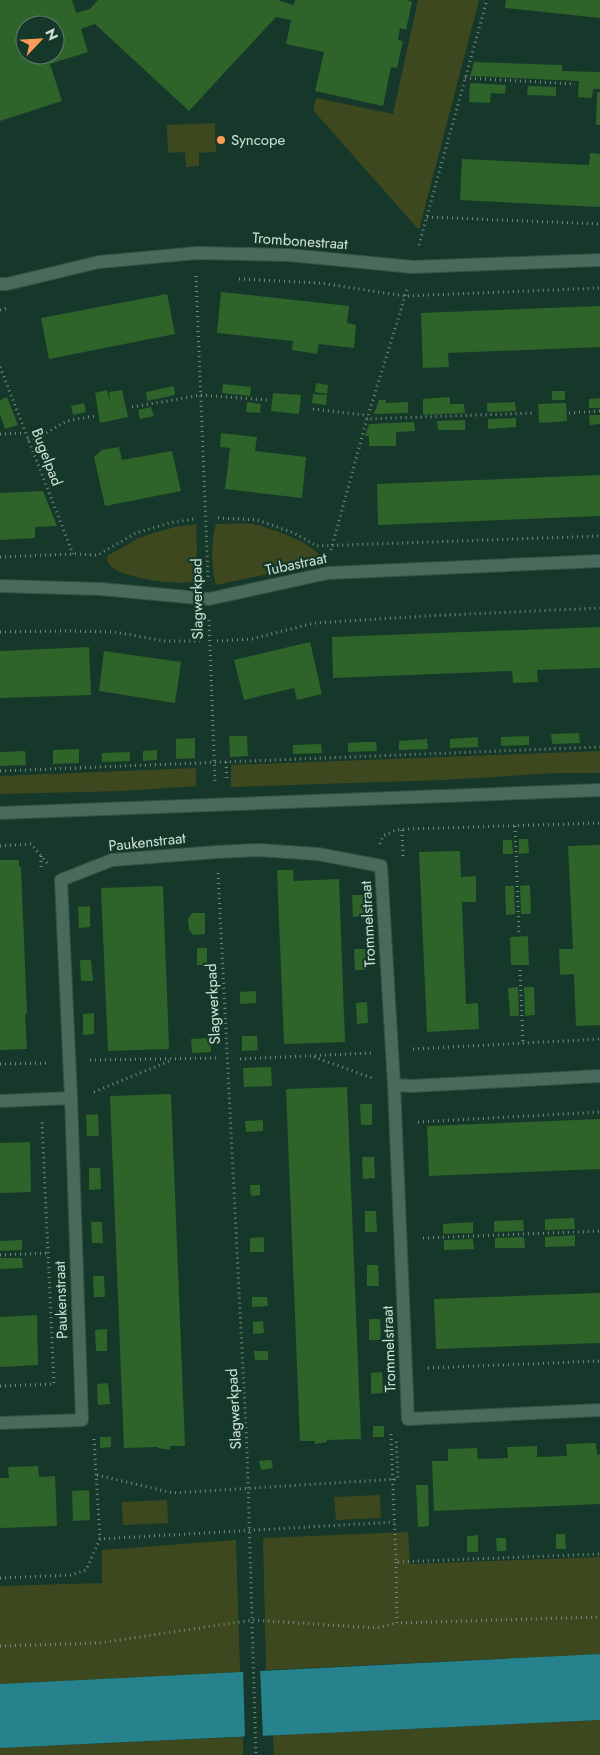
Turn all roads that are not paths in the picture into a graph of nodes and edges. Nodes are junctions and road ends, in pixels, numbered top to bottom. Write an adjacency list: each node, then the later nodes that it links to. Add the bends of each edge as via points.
1 (600, 260): 2 (street, Trombonestraat, via 413,267 289,255 197,253 99,262)
2 (0, 284)
3 (600, 561): 4 (street, Tubastraat, via 328,573 210,600 101,589)
4 (0, 586)
5 (600, 790): 6 (street)
6 (0, 813)
7 (217, 852): 9 (street, Trommelstraat, via 258,850 318,854 381,866); 10 (street, Paukenstraat, via 112,860 61,880)
8 (600, 1076): 9 (street)
9 (394, 1085): 12 (street, Trommelstraat, via 408,1419)
10 (71, 1098): 11 (street); 13 (street, Paukenstraat, via 82,1420)
11 (0, 1100)
12 (600, 1410)
13 (0, 1423)

